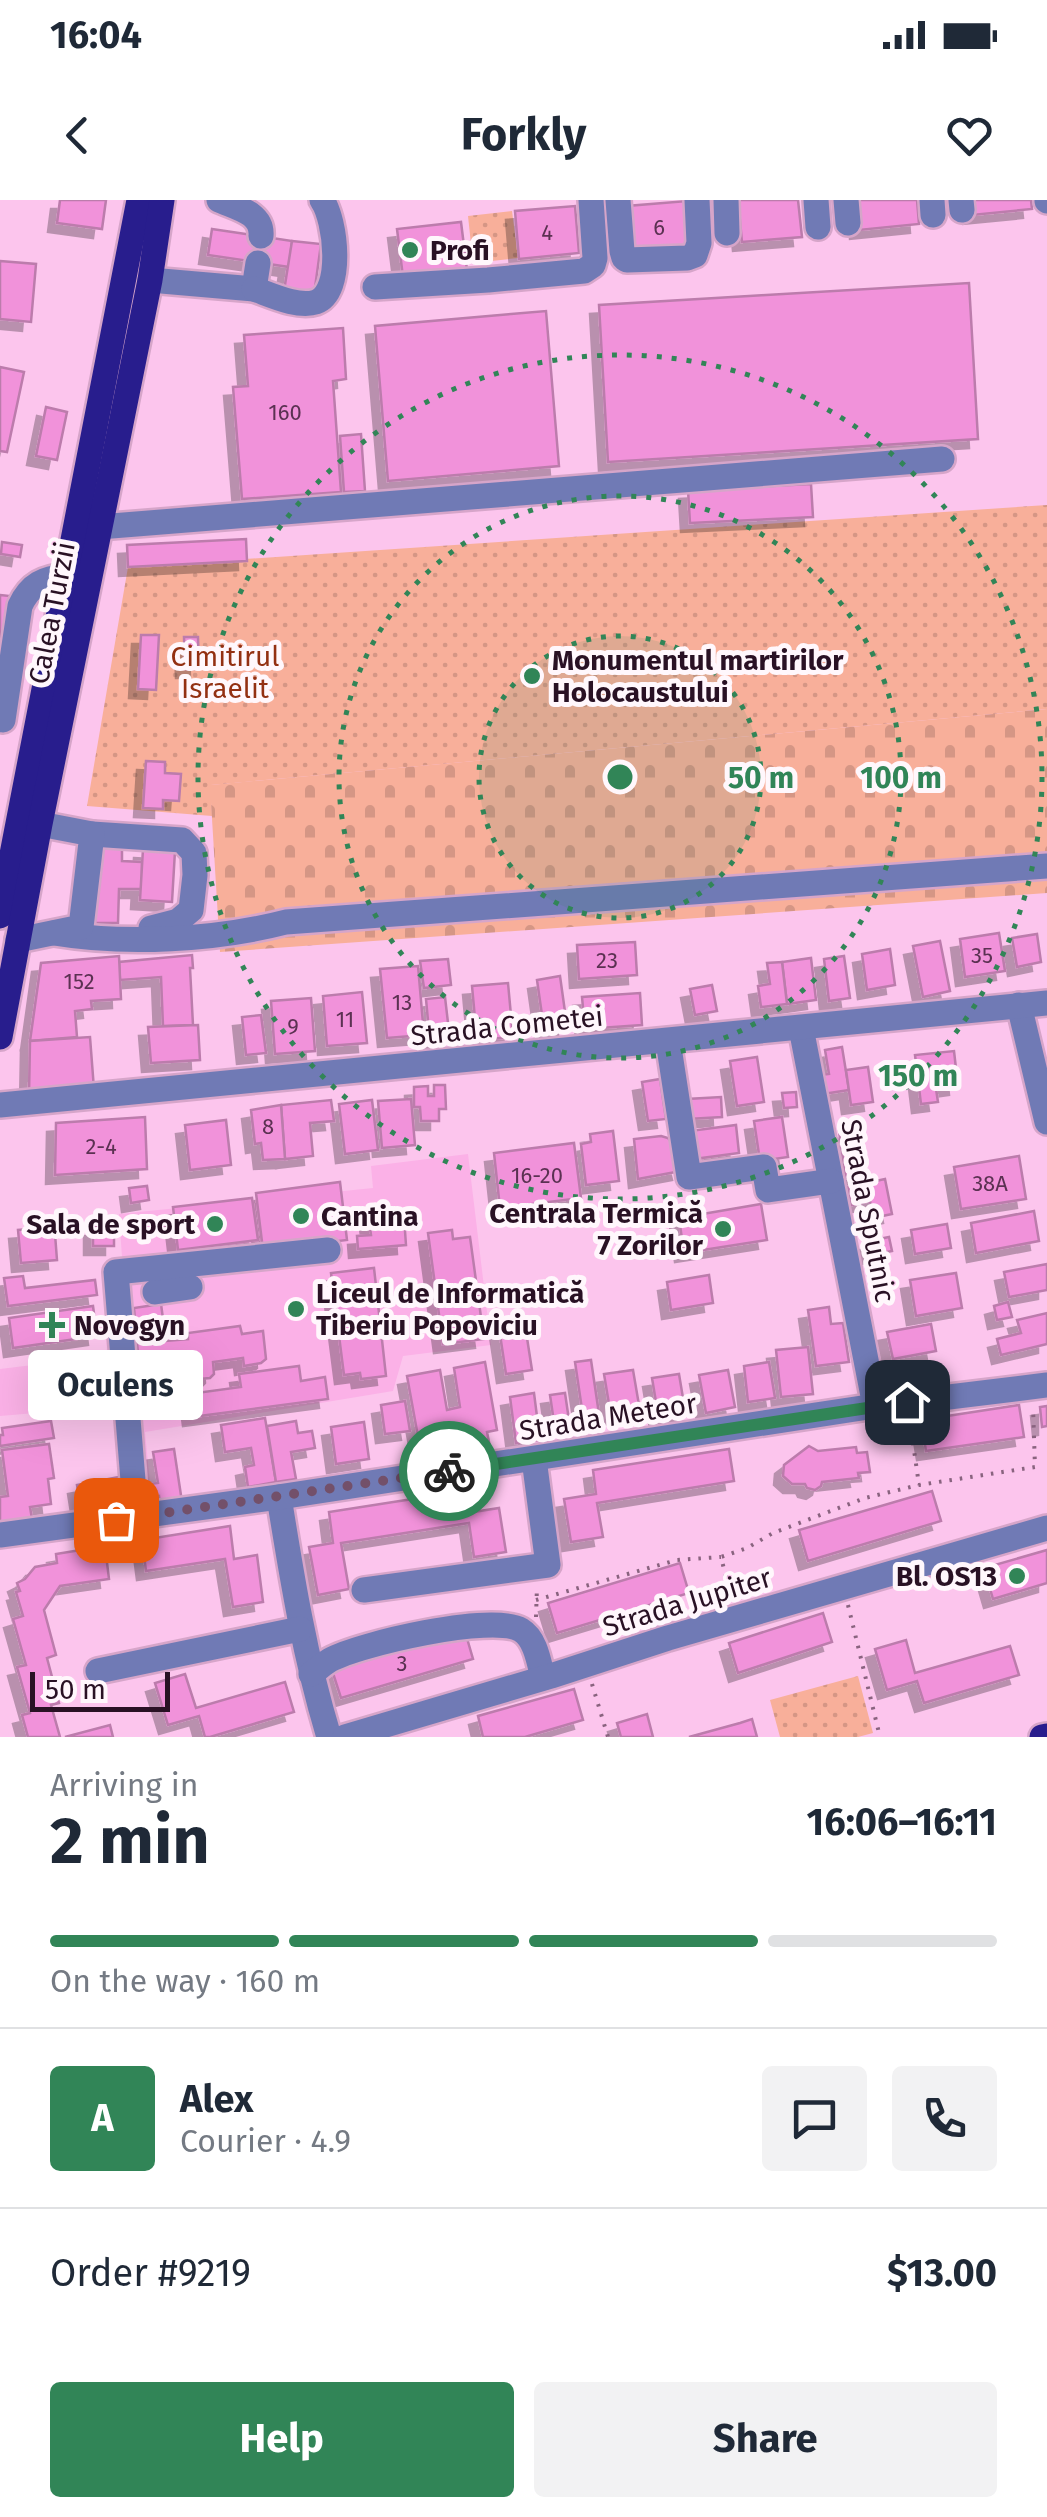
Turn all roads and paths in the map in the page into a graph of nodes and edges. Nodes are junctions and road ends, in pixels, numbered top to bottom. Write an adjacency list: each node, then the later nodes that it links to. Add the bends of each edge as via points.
1 (139, 200): 19 (main road, Calea Turzii)
2 (162, 200): 14 (main road, Calea Turzii)
3 (219, 200): 12 (street, via 257,218)
4 (322, 200): 16 (street, via 334,228 326,296 308,304)
5 (591, 200): 15 (street, via 596,258 584,271)
6 (618, 200): 7 (street, via 627,260 695,255)
7 (697, 200)
8 (726, 200): 11 (street)
9 (816, 200): 10 (street)
10 (818, 227)
11 (727, 234)
12 (261, 236)
13 (258, 263): 16 (street)
14 (150, 280): 16 (street); 18 (main road, Calea Turzii)
15 (376, 287)
16 (254, 289)
17 (942, 459): 18 (street)
18 (99, 527): 22 (main road, Calea Turzii)
19 (67, 576): 20 (main road, Calea Turzii); 21 (street, via 39,582 20,606)
20 (40, 712): 21 (street); 25 (main road, Calea Turzii)
21 (2, 720)
22 (40, 824): 23 (street); 28 (main road, Calea Turzii)
23 (92, 834): 26 (street); 26 (street, via 182,840 194,853 194,898 178,921 159,927)
24 (1047, 866): 27 (street, via 286,922 238,933 95,940)
25 (0, 916)
26 (81, 927): 27 (street)
27 (54, 933): 28 (street)
28 (18, 940): 32 (main road, Calea Turzii)
29 (1047, 1002): 30 (street, Strada Cometei)
30 (1019, 1005): 31 (street, Strada Cometei); 35 (street)
31 (802, 1028): 33 (street, Strada Cometei); 36 (street, Strada Sputnic)
32 (0, 1037)
33 (668, 1041): 34 (street, Strada Cometei); 36 (street, via 689,1177 764,1167 768,1190)
34 (0, 1105)
35 (1047, 1122)
36 (832, 1181): 40 (street, Strada Sputnic)
37 (328, 1250): 44 (street, via 173,1284 116,1272)
38 (1040, 1386): 39 (street, Strada Meteor); 42 (path, via 1035,1467)
39 (907, 1402): 40 (street, Strada Meteor); 42 (path)
40 (876, 1406): 41 (street, Strada Meteor)
41 (534, 1458): 43 (street, Strada Meteor); 49 (street, via 548,1565)
42 (918, 1484): 47 (path, via 865,1498)
43 (279, 1497): 44 (street, Strada Meteor); 52 (street)
44 (136, 1516): 46 (street, Strada Meteor)
45 (1047, 1528): 48 (street, Strada Jupiter)
46 (0, 1536)
47 (721, 1557): 50 (path, via 677,1560); 51 (path)
48 (844, 1587): 51 (street, Strada Jupiter); 60 (path)
49 (364, 1590)
50 (536, 1600)
51 (736, 1618): 53 (street, Strada Jupiter)
52 (300, 1629): 54 (street); 55 (street)
53 (586, 1664): 56 (street, Strada Jupiter); 59 (path)
54 (98, 1671)
55 (311, 1674): 56 (street, via 330,1660 417,1633 489,1625 524,1631); 57 (street)
56 (544, 1678): 58 (street, Strada Jupiter)
57 (329, 1737)
58 (346, 1737)
59 (608, 1737)
60 (880, 1737)

